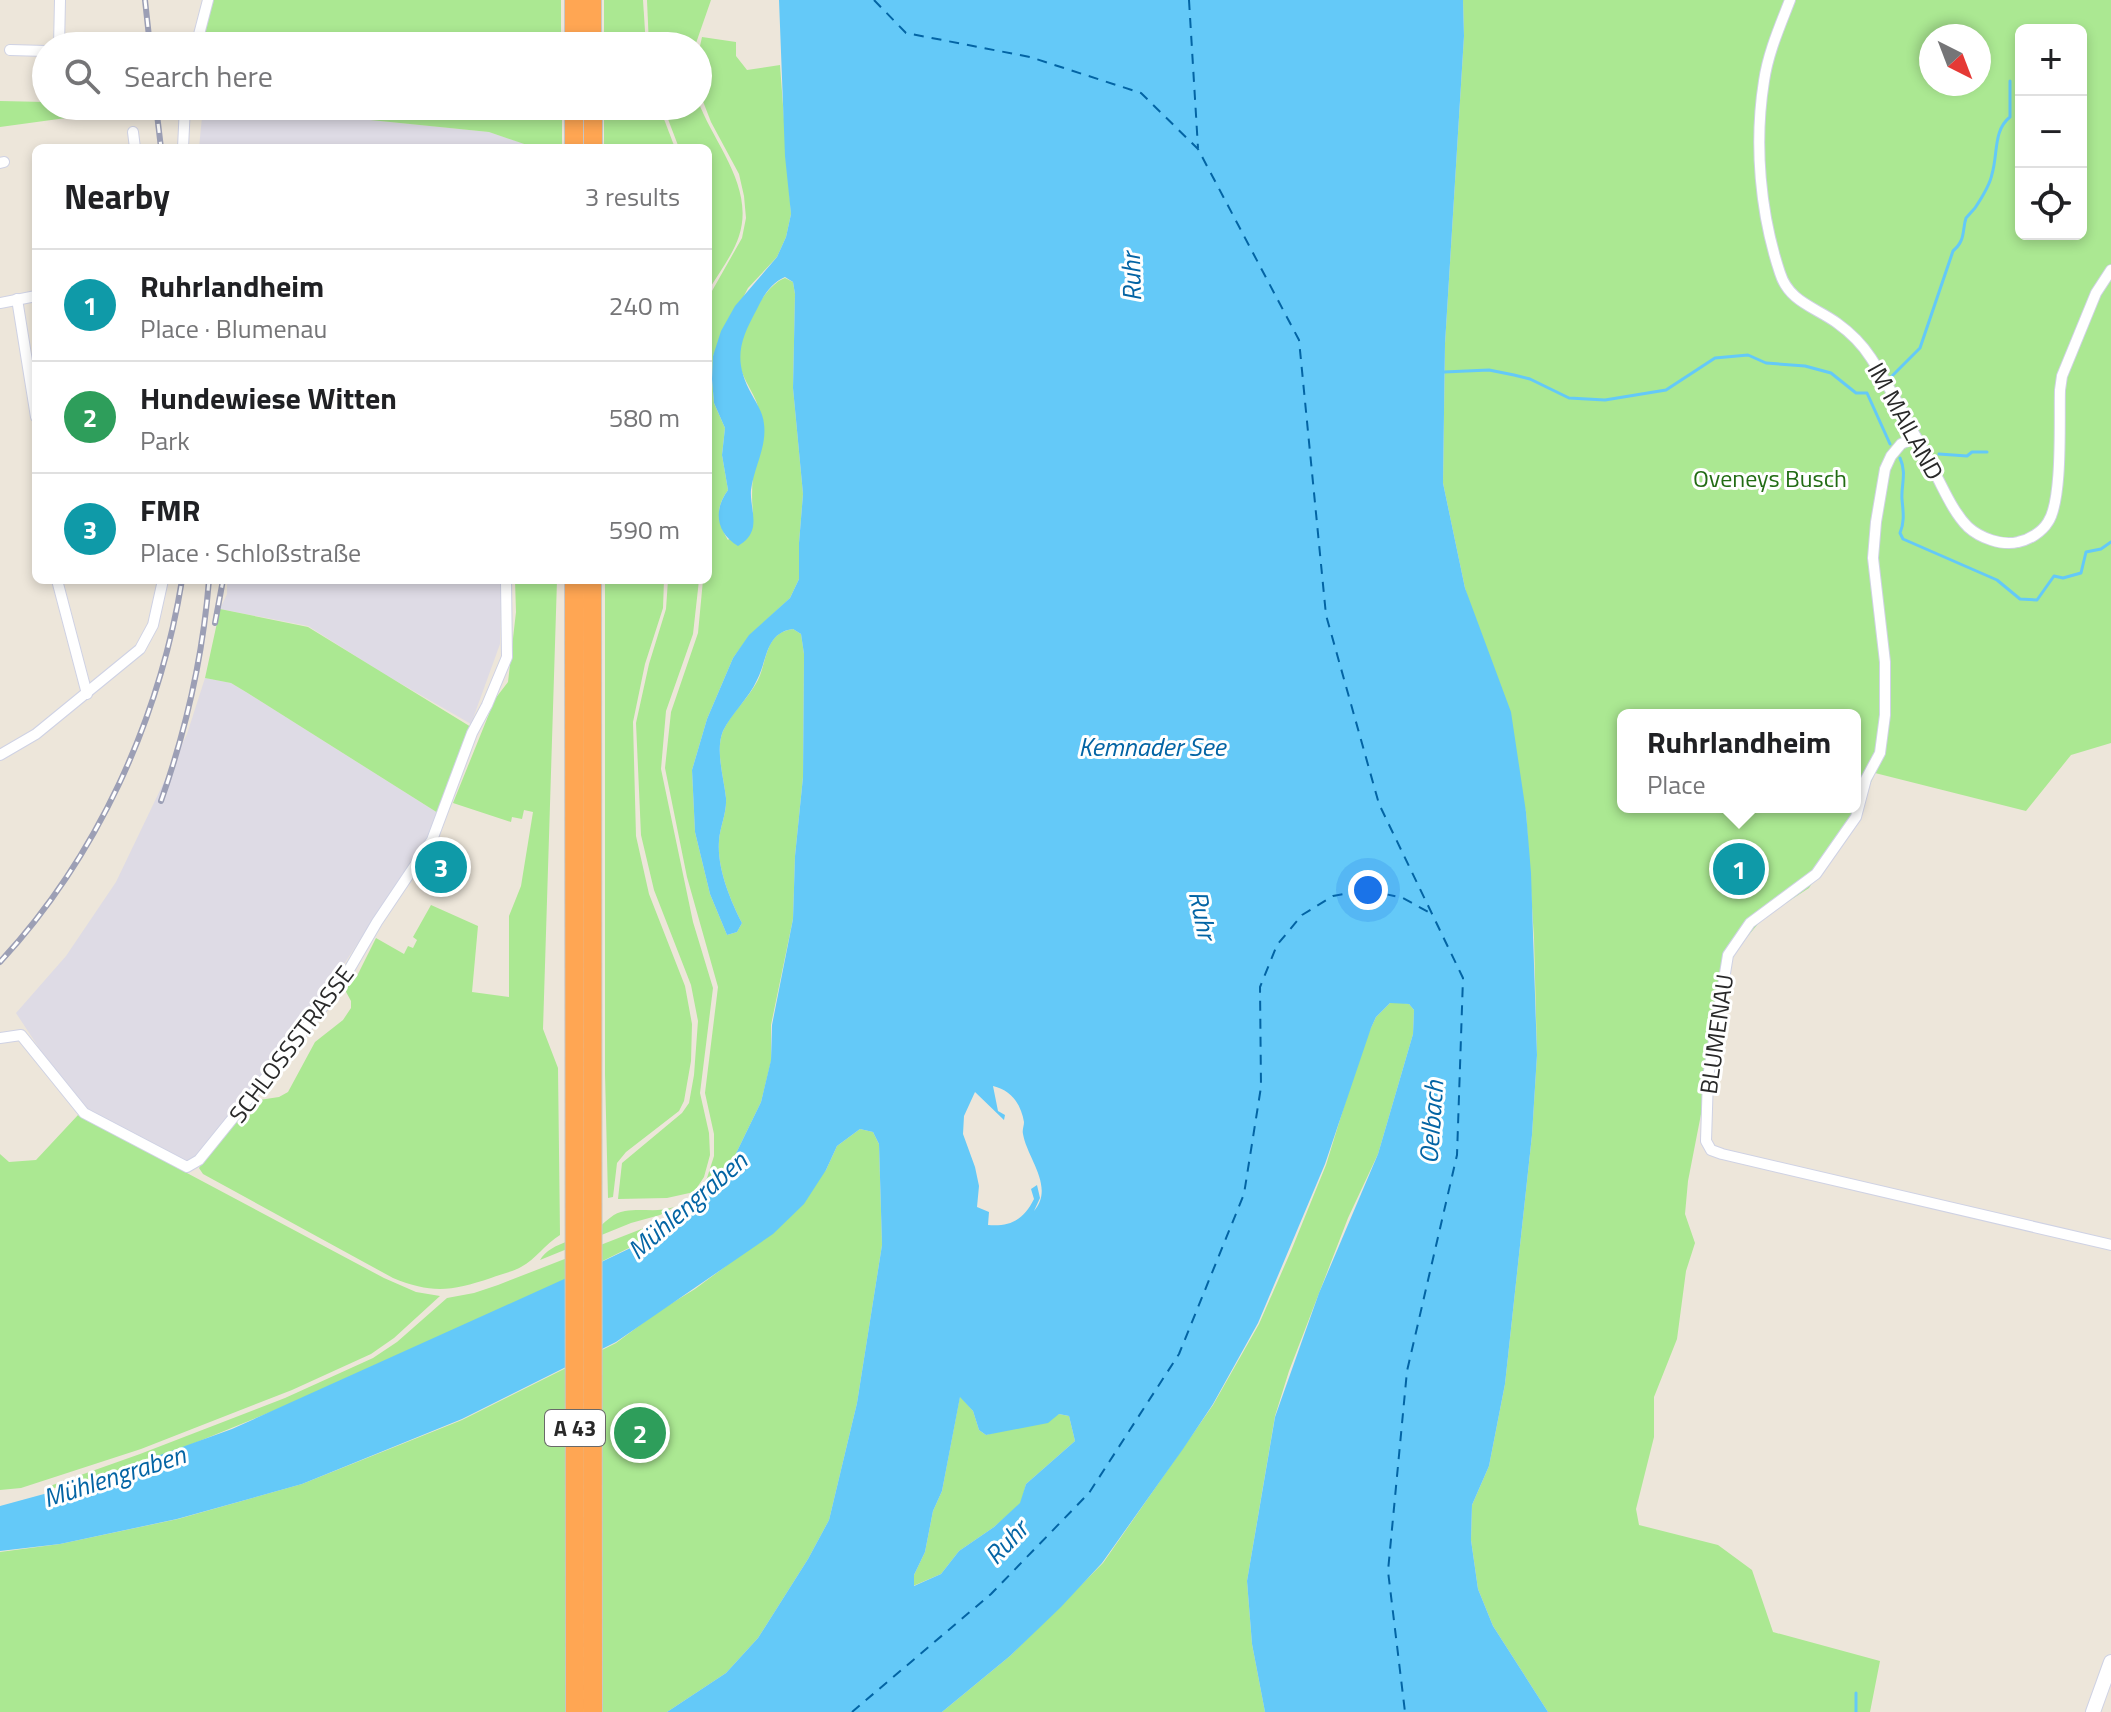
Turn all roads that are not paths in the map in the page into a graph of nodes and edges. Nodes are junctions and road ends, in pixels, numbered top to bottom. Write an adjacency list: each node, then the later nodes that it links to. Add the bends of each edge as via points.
1 (60, 0): 6 (street)
2 (208, 0): 7 (street)
3 (574, 0): 8 (highway)
4 (592, 0): 9 (highway)
5 (1790, 0): 25 (street, IM MAILAND, via 1764,78 1761,111 1761,186 1778,268 1789,293 1861,344)
6 (59, 32)
7 (200, 32)
8 (574, 32)
9 (592, 32)
10 (10, 50): 11 (street)
11 (32, 51)
12 (184, 120): 17 (street)
13 (574, 120): 18 (highway)
14 (593, 120): 19 (highway)
15 (133, 132): 16 (street)
16 (134, 144)
17 (183, 144)
18 (574, 144)
19 (593, 144)
20 (2111, 270): 25 (street, IM MAILAND, via 2062,376 2058,482 2050,518 2038,532 2012,544 1968,527)
21 (32, 297): 22 (street)
22 (17, 299): 23 (street); 24 (street)
23 (0, 303)
24 (32, 392)
25 (1916, 437): 33 (street, BLUMENAU, via 1891,456 1876,522 1873,558 1885,662 1885,715 1880,753)
26 (58, 584): 31 (street)
27 (162, 584): 31 (street, via 153,625 140,649)
28 (506, 584): 35 (street, SCHLOSSSTRASSE, via 507,657 432,840 339,987 199,1160 187,1167 84,1113 21,1035)
29 (574, 584): 38 (highway, A 43)
30 (592, 584): 39 (highway, A 43)
31 (87, 694): 32 (street)
32 (0, 755)
33 (1861, 798)
34 (1857, 813): 36 (street, BLUMENAU, via 1816,874 1750,923 1728,955 1708,1077 1706,1141 1711,1150)
35 (0, 1038)
36 (2111, 1245)
37 (2111, 1662): 40 (street)
38 (575, 1712)
39 (593, 1712)
40 (2093, 1712)

